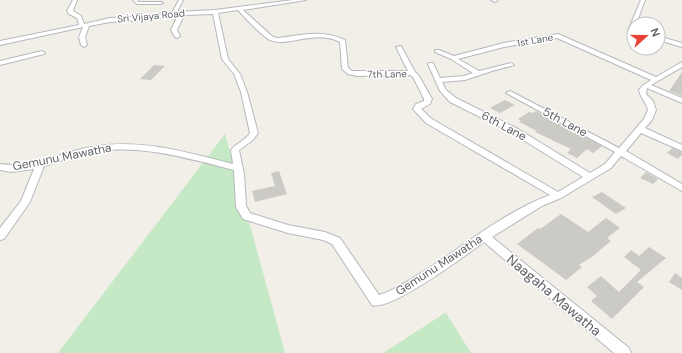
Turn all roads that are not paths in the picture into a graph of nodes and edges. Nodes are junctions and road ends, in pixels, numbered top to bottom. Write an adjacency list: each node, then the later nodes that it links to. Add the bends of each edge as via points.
1 (75, 0): 13 (street, via 70,11 78,15)
2 (135, 0): 12 (street, via 137,3 161,3)
3 (180, 0): 10 (street)
4 (304, 0): 6 (street, Sri Vijaya Road)
5 (643, 0): 11 (street)
6 (292, 1): 7 (street, Sri Vijaya Road)
7 (238, 8): 8 (street, Sri Vijaya Road); 27 (street, 7th Lane, via 271,38 278,40 325,35 338,38 343,41 345,69 350,73)
8 (215, 12): 9 (street, Sri Vijaya Road); 39 (street, via 225,59 237,74 254,133 251,139 235,150)
9 (182, 13): 10 (street, Sri Vijaya Road); 14 (street, via 174,30)
10 (174, 14): 12 (street, Sri Vijaya Road)
11 (637, 16)
12 (146, 18): 13 (street, Sri Vijaya Road, via 110,20)
13 (85, 25): 16 (street, Sri Vijaya Road); 17 (street, via 82,37)
14 (177, 36)
15 (666, 40): 18 (street)
16 (0, 43)
17 (84, 45)
18 (682, 45)
19 (399, 47): 27 (street)
20 (437, 51): 22 (street)
21 (42, 53): 23 (street)
22 (453, 58): 28 (street); 30 (street, 1st Lane, via 558,36)
23 (0, 63)
24 (431, 64): 29 (street, 6th Lane)
25 (682, 64): 30 (street)
26 (511, 65): 28 (street)
27 (412, 73): 42 (street, 7th Lane, via 428,99 417,109 420,114)
28 (479, 74): 29 (street)
29 (438, 80): 40 (street, 6th Lane, via 453,100 515,131)
30 (657, 80): 31 (street)
31 (647, 86): 33 (street); 34 (street, Gemunu Mawatha, via 642,90 652,110)
32 (510, 93): 36 (street, 5th Lane)
33 (682, 101)
34 (640, 129): 35 (street); 36 (street, Gemunu Mawatha)
35 (682, 148)
36 (621, 152): 40 (street, Gemunu Mawatha, via 608,166); 41 (street, 5th Lane)
37 (40, 164): 38 (street, Gemunu Mawatha); 39 (street, Gemunu Mawatha, via 81,151 132,147 186,155); 43 (street, via 25,202)
38 (0, 167)
39 (238, 168): 44 (street, Gemunu Mawatha, via 241,207 247,216 336,241 376,301 385,299 420,280)
40 (590, 177): 42 (street, Gemunu Mawatha)
41 (682, 188)
42 (558, 196): 44 (street, Gemunu Mawatha, via 540,203)
43 (0, 236)
44 (484, 236): 45 (street, Naagaha Mawatha)
45 (624, 353)

